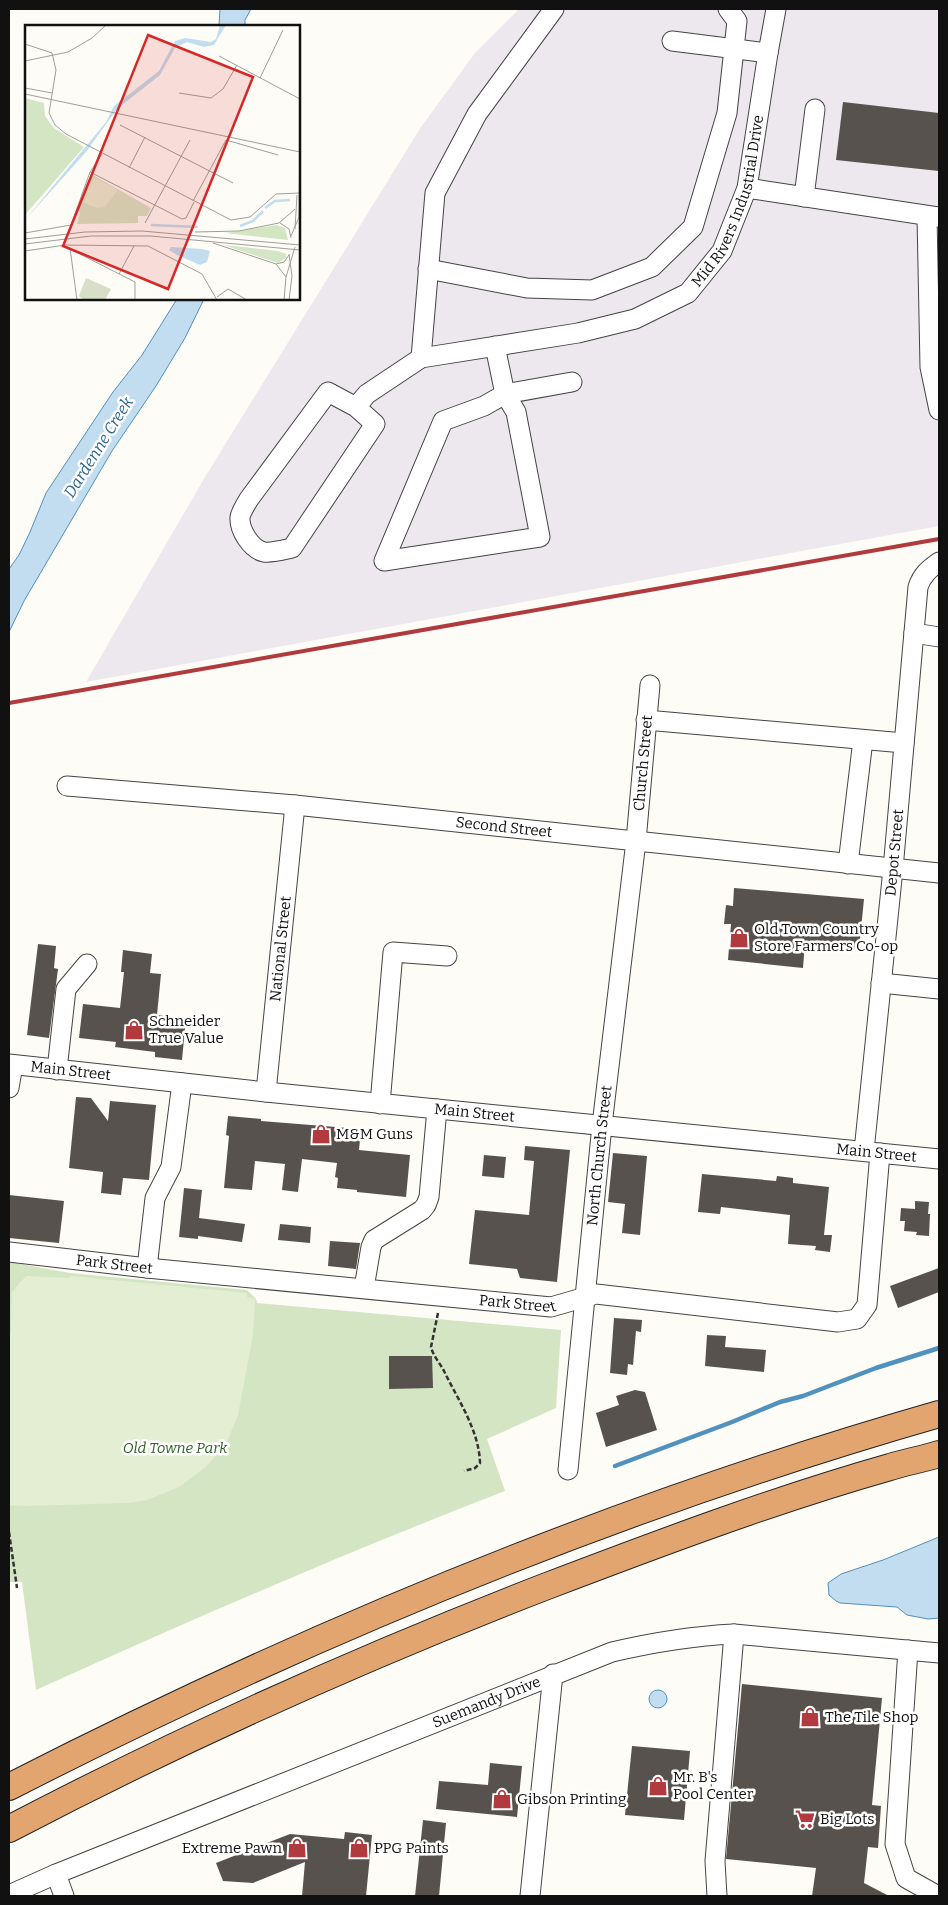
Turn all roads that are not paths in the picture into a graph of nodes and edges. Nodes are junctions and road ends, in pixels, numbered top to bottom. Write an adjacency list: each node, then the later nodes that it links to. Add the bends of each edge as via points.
1 (554, 9): 11 (street, via 476,114 435,193)
2 (728, 9): 5 (street, via 737,21)
3 (776, 9): 6 (street, Mid Rivers Industrial Drive)
4 (672, 41): 5 (street)
5 (734, 49): 6 (street); 11 (street, via 727,113 693,227 652,267 592,290 527,288)
6 (768, 53): 8 (street, Mid Rivers Industrial Drive)
7 (816, 110): 9 (street)
8 (747, 188): 9 (street); 13 (street, Mid Rivers Industrial Drive, via 722,251 688,293 635,319 578,333)
9 (804, 197): 10 (street)
10 (933, 216): 12 (street)
11 (428, 269): 14 (street)
12 (934, 310): 18 (street, via 930,367)
13 (496, 346): 14 (street, Mid Rivers Industrial Drive); 16 (street)
14 (421, 358): 17 (street, via 367,394)
15 (572, 382): 16 (street)
16 (505, 394): 16 (street, via 484,406 443,421 384,561 540,537 516,412)
17 (356, 406): 17 (street, via 328,392 249,499 240,517 242,531 262,552 292,548 375,424)
18 (939, 410)
19 (939, 562): 20 (street, Depot Street, via 927,571 918,587)
20 (914, 633): 21 (street); 25 (street, Depot Street)
21 (939, 637)
22 (650, 685): 23 (street, Church Street)
23 (646, 720): 24 (street); 28 (street, Church Street)
24 (863, 740): 25 (street); 29 (street)
25 (904, 743): 30 (street, Depot Street)
26 (67, 786): 27 (street, Second Street)
27 (295, 805): 28 (street, Second Street); 40 (street, National Street)
28 (636, 841): 29 (street, Second Street); 43 (street, North Church Street)
29 (848, 864): 30 (street, Second Street)
30 (893, 869): 31 (street, Second Street); 34 (street, Depot Street)
31 (939, 872)
32 (447, 956): 41 (street, via 393,952)
33 (87, 964): 37 (street, via 66,988)
34 (881, 983): 35 (street); 44 (street, Depot Street)
35 (939, 989)
36 (11, 1064): 37 (street, Main Street); 39 (street)
37 (57, 1070): 38 (street, Main Street)
38 (182, 1083): 40 (street, Main Street); 47 (street, via 171,1167 155,1198)
39 (9, 1088)
40 (266, 1092): 41 (street, Main Street)
41 (380, 1104): 42 (street, Main Street)
42 (437, 1109): 43 (street, Main Street); 48 (street, via 429,1197 422,1210 374,1240)
43 (602, 1125): 44 (street, Main Street); 49 (street, North Church Street)
44 (872, 1152): 45 (street, Main Street); 49 (street, Park Street, via 867,1305 857,1319 838,1322 596,1294)
45 (939, 1158)
46 (9, 1252): 47 (street, Park Street)
47 (147, 1268): 48 (street, Park Street)
48 (364, 1288): 49 (street, Park Street, via 551,1307)
49 (584, 1298): 54 (street, North Church Street)
50 (939, 1402): 52 (highway)
51 (939, 1414): 52 (highway)
52 (890, 1428): 59 (highway, via 646,1509 462,1580 224,1682)
53 (939, 1454): 60 (highway, via 882,1469 720,1522 495,1606 255,1709)
54 (568, 1470)
55 (734, 1634): 56 (street, Suemandy Drive); 58 (street, Suemandy Drive, via 664,1640 612,1652); 65 (street, via 715,1861)
56 (908, 1650): 57 (street, Suemandy Drive); 66 (street, via 894,1844 906,1878)
57 (939, 1653)
58 (553, 1674): 61 (street, Suemandy Drive); 64 (street)
59 (9, 1787)
60 (9, 1829)
61 (56, 1874): 62 (street, Suemandy Drive); 63 (street)
62 (9, 1895)
63 (64, 1896)
64 (530, 1896)
65 (717, 1896)
66 (938, 1896)

